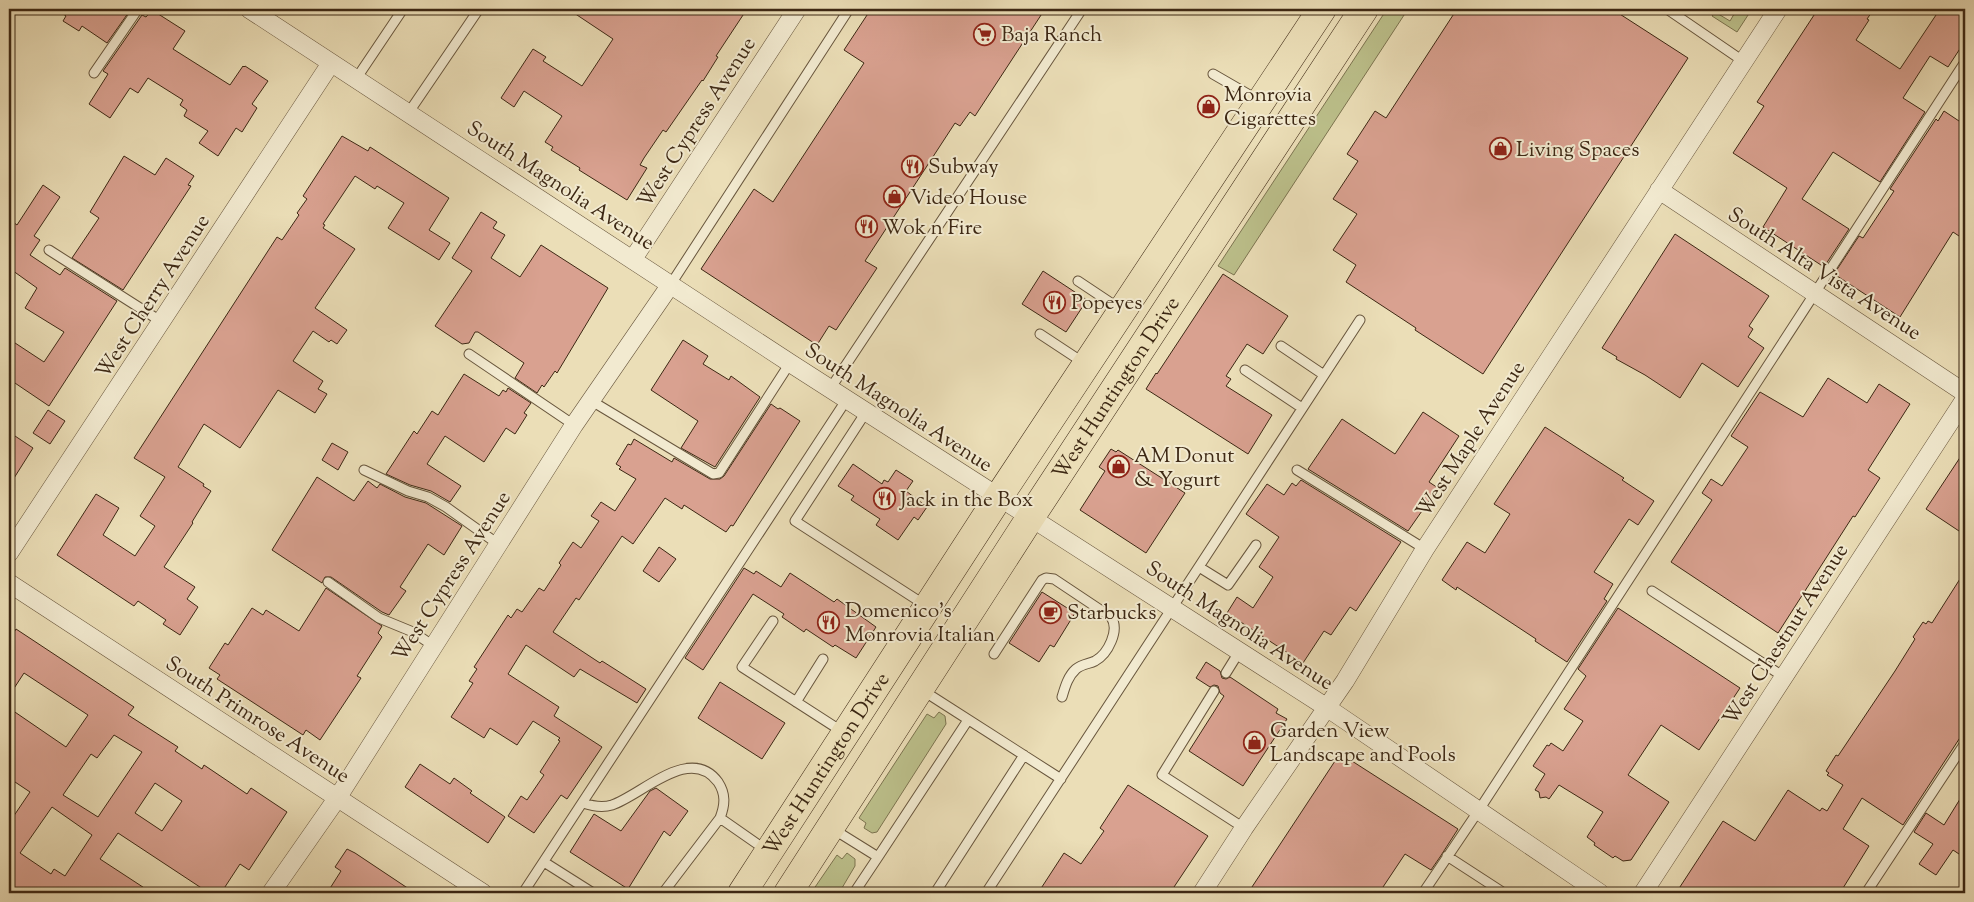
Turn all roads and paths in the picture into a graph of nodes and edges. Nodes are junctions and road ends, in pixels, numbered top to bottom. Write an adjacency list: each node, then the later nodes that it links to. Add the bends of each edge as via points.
1 (138, 9): 16 (lane)
2 (249, 9): 15 (street, South Magnolia Avenue)
3 (403, 9): 18 (lane)
4 (479, 9): 21 (lane)
5 (797, 9): 24 (street, West Cypress Avenue)
6 (849, 9): 26 (lane)
7 (1082, 9): 38 (lane)
8 (1322, 9): 19 (main road, West Huntington Drive)
9 (1344, 9): 20 (main road, via 1304,76)
10 (1364, 9): 20 (main road, West Huntington Drive)
11 (1667, 9): 13 (lane)
12 (1778, 9): 13 (street, West Maple Avenue)
13 (1743, 61): 22 (street, West Maple Avenue)
14 (1965, 62): 27 (lane)
15 (332, 63): 18 (street, South Magnolia Avenue); 30 (street, West Cherry Avenue)
16 (94, 73)
17 (1214, 74): 19 (lane)
18 (356, 79): 21 (street, South Magnolia Avenue)
19 (1261, 101): 28 (main road, West Huntington Drive)
20 (1298, 110): 49 (main road, West Huntington Drive)
21 (409, 112): 24 (street, South Magnolia Avenue)
22 (1659, 190): 27 (street, South Alta Vista Avenue); 52 (street, West Maple Avenue)
23 (49, 250): 30 (lane)
24 (633, 260): 26 (street, South Magnolia Avenue)
25 (1078, 281): 28 (lane)
26 (671, 284): 34 (street, South Magnolia Avenue); 42 (street, West Cypress Avenue)
27 (1815, 292): 39 (street, South Alta Vista Avenue); 79 (lane)
28 (1122, 310): 35 (main road, West Huntington Drive)
29 (1360, 320): 37 (lane)
30 (162, 322): 53 (street, West Cherry Avenue)
31 (1040, 334): 35 (lane)
32 (1281, 346): 37 (lane)
33 (469, 354): 45 (lane)
34 (790, 363): 38 (street, South Magnolia Avenue); 42 (lane, via 719,473 713,474)
35 (1086, 365): 48 (main road, West Huntington Drive)
36 (1245, 370): 43 (lane)
37 (1324, 375): 43 (lane)
38 (830, 389): 40 (street, South Magnolia Avenue)
39 (1965, 393)
40 (846, 399): 44 (street, South Magnolia Avenue); 78 (lane)
41 (1965, 399): 66 (street, West Chestnut Avenue)
42 (590, 400): 45 (street, West Cypress Avenue)
43 (1302, 408): 54 (lane)
44 (866, 412): 48 (street, South Magnolia Avenue); 58 (lane, via 795,521)
45 (574, 425): 50 (street, West Cypress Avenue)
46 (364, 470): 50 (lane, via 428,497)
47 (1297, 470): 52 (lane)
48 (998, 498): 49 (street, South Magnolia Avenue); 58 (main road, West Huntington Drive)
49 (1030, 518): 59 (street, South Magnolia Avenue); 67 (main road, West Huntington Drive)
50 (498, 544): 61 (street, West Cypress Avenue)
51 (1256, 545): 54 (lane, via 1228,585)
52 (1425, 550): 71 (street, West Maple Avenue)
53 (9, 554)
54 (1199, 567): 59 (lane)
55 (328, 582): 61 (lane, via 379,618 413,632)
56 (9, 583): 77 (street, South Primrose Avenue)
57 (1652, 591): 66 (lane)
58 (927, 607): 73 (main road, West Huntington Drive)
59 (1173, 607): 62 (street, South Magnolia Avenue); 76 (lane)
60 (772, 620): 70 (lane, via 742,667)
61 (432, 645): 77 (street, West Cypress Avenue)
62 (1239, 652): 65 (lane); 71 (street, South Magnolia Avenue)
63 (994, 654): 69 (lane, via 1042,580 1054,579 1111,617 1114,628 1106,650 1096,661 1075,669 1068,678)
64 (823, 659): 70 (lane)
65 (1226, 673)
66 (1784, 677): 101 (street, West Chestnut Avenue)
67 (920, 689): 72 (lane); 81 (main road, West Huntington Drive)
68 (1214, 691): 82 (lane, via 1162,775)
69 (1062, 697)
70 (796, 702): 73 (lane)
71 (1326, 707): 79 (street, South Magnolia Avenue); 82 (street, West Maple Avenue)
72 (968, 720): 75 (lane); 85 (lane)
73 (845, 734): 83 (main road, West Huntington Drive)
74 (1965, 743): 102 (lane)
75 (1024, 756): 76 (lane); 95 (lane)
76 (1061, 779): 96 (lane)
77 (338, 797): 87 (street, South Primrose Avenue); 88 (street, West Cypress Avenue)
78 (582, 803): 80 (lane, via 612,805 672,772 686,768 707,772 721,786 724,808); 86 (lane)
79 (1480, 810): 84 (lane); 100 (street, South Magnolia Avenue)
80 (720, 818): 83 (lane); 91 (lane)
81 (831, 827): 85 (lane); 93 (main road, West Huntington Drive)
82 (1244, 828): 97 (street, West Maple Avenue)
83 (769, 852): 92 (main road, West Huntington Drive)
84 (1447, 856): 98 (lane); 99 (lane)
85 (878, 857): 94 (lane)
86 (544, 862): 89 (lane); 90 (lane)
87 (471, 890)
88 (272, 893)
89 (523, 893)
90 (593, 893)
91 (663, 893)
92 (742, 893)
93 (788, 893)
94 (854, 893)
95 (935, 893)
96 (986, 893)
97 (1202, 893)
98 (1423, 893)
99 (1504, 893)
100 (1600, 893)
101 (1643, 893)
102 (1866, 893)

